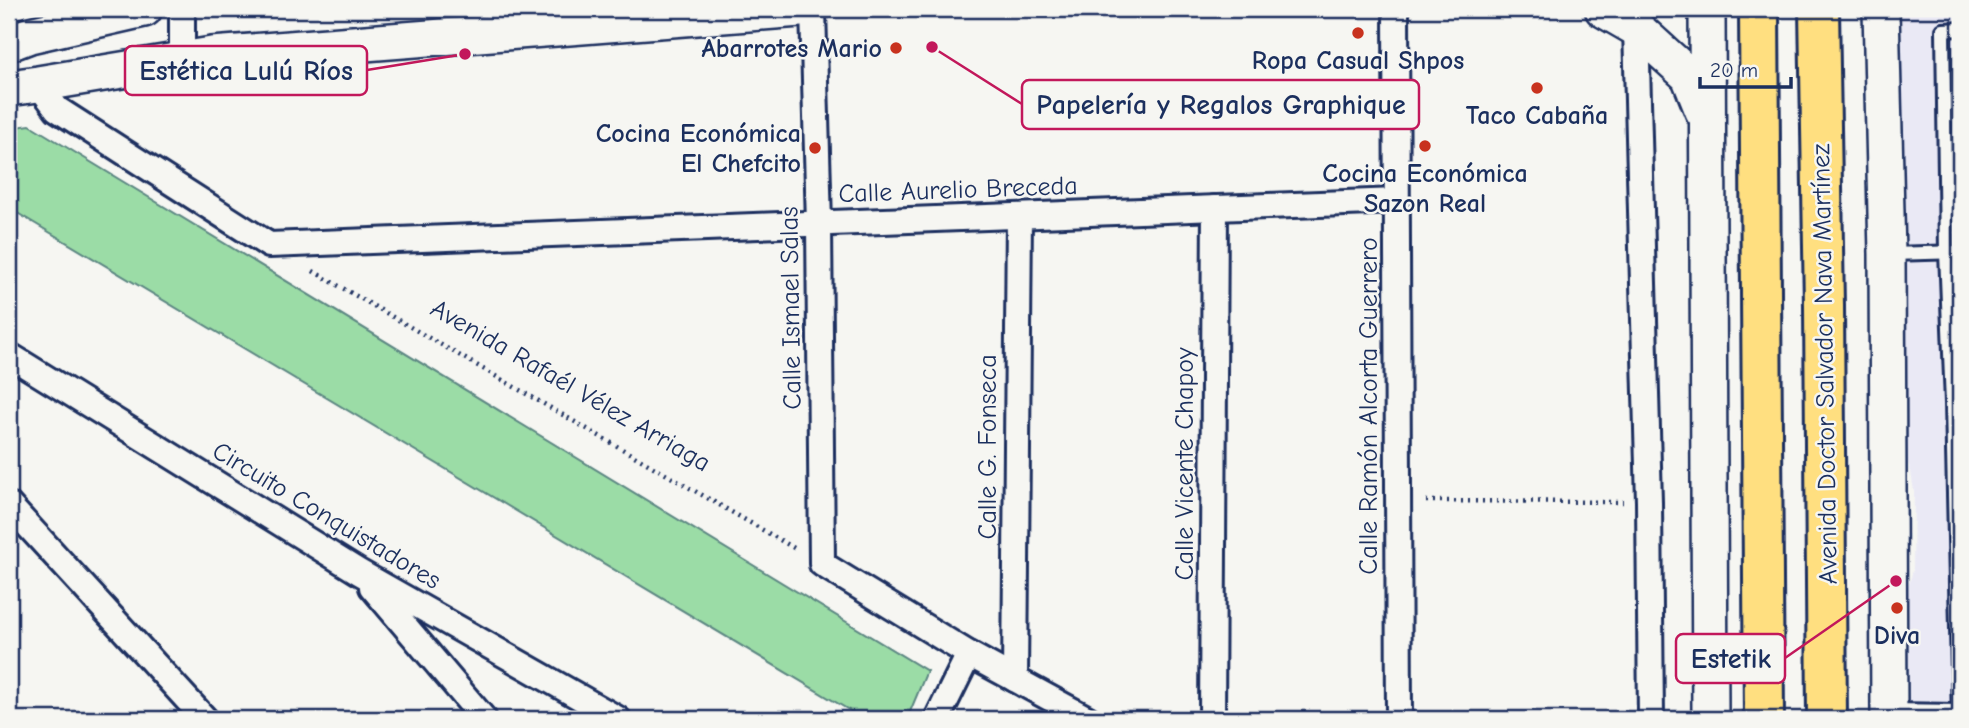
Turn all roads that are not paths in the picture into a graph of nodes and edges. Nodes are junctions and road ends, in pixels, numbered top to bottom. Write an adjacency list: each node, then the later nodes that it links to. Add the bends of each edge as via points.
1 (144, 9): 13 (main road)
2 (182, 9): 14 (street)
3 (800, 9): 14 (main road)
4 (813, 9): 20 (street, Calle Ismael Salas)
5 (1396, 9): 17 (street, Calle Ramón Alcorta Guerrero)
6 (1603, 9): 11 (main road)
7 (1707, 9): 16 (main road)
8 (1759, 9): 40 (highway)
9 (1819, 9): 41 (highway, Avenida Doctor Salvador Nava Martínez)
10 (1881, 9): 23 (main road)
11 (1636, 28): 16 (main road, via 1689,76); 38 (street)
12 (1960, 29): 21 (lane, via 1943,30)
13 (9, 43)
14 (182, 60): 15 (main road)
15 (23, 86): 20 (street, Calle Aurelio Breceda, via 269,245)
16 (1707, 120): 39 (main road)
17 (1397, 201): 18 (street, Calle Aurelio Breceda); 37 (street, Calle Ramón Alcorta Guerrero)
18 (1215, 208): 19 (street, Calle Aurelio Breceda); 36 (street, Calle Vicente Chapoy)
19 (1018, 216): 20 (street, Calle Aurelio Breceda); 28 (street, Calle G. Fonseca)
20 (819, 224): 27 (street, Calle Ismael Salas, via 822,564)
21 (1946, 252): 22 (lane); 23 (lane); 29 (lane)
22 (1960, 252)
23 (1887, 254): 30 (main road)
24 (9, 355): 26 (street, Circuito Conquistadores)
25 (9, 505): 31 (street)
26 (359, 572): 32 (street); 33 (street, Circuito Conquistadores)
27 (966, 660): 28 (street); 34 (street)
28 (1015, 679): 35 (street)
29 (1960, 714): 30 (lane)
30 (1889, 715)
31 (205, 719)
32 (484, 719)
33 (618, 719)
34 (937, 719)
35 (1088, 719)
36 (1212, 719)
37 (1399, 719)
38 (1651, 719)
39 (1710, 719)
40 (1764, 719)
41 (1827, 719)

